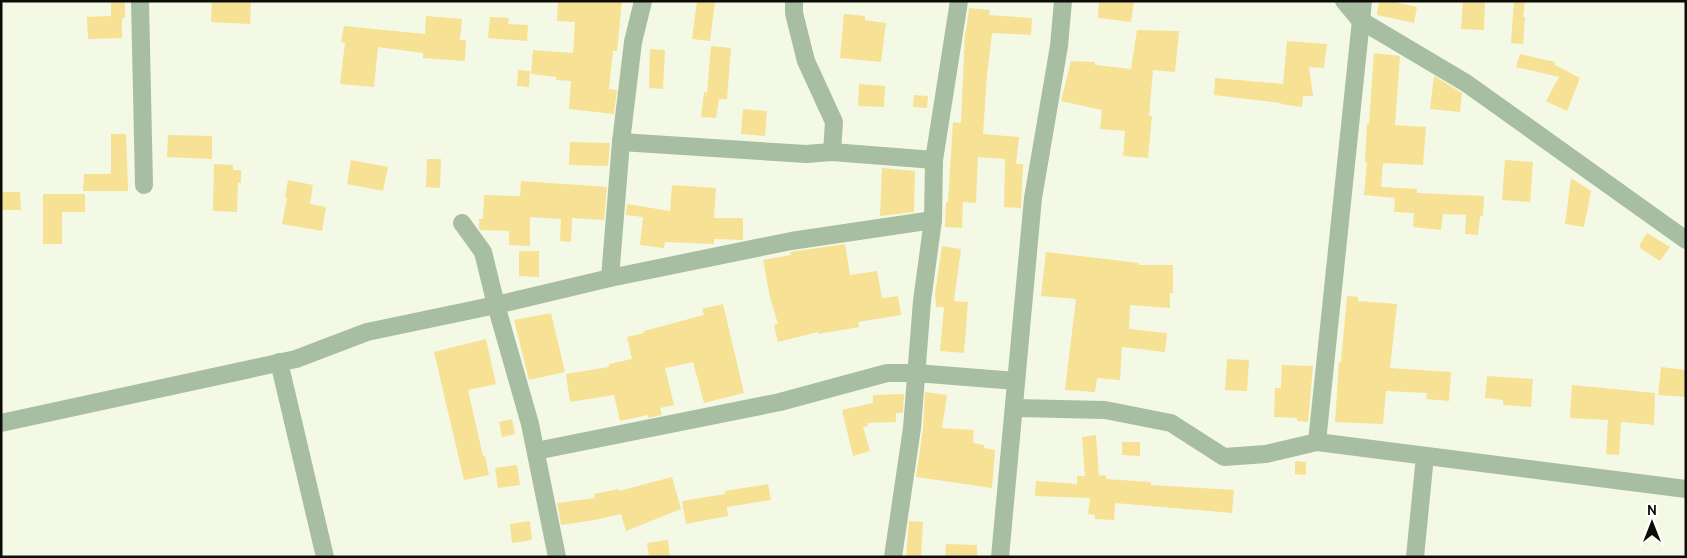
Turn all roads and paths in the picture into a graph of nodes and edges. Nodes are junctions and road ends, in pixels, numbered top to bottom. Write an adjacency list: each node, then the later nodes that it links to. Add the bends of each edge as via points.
1 (140, 1): 12 (street)
2 (643, 1): 9 (street, via 633,42)
3 (794, 1): 10 (street, via 806,60 834,122)
4 (959, 1): 11 (street)
5 (1064, 1): 20 (street, via 1033,198)
6 (1344, 1): 8 (street)
7 (1363, 1): 8 (street)
8 (1360, 20): 15 (street, via 1466,83); 23 (street)
9 (621, 142): 10 (street, via 806,154); 16 (street)
10 (832, 152): 11 (street)
11 (934, 160): 13 (street)
12 (144, 185)
13 (933, 220): 16 (street, via 791,241); 19 (street)
14 (462, 223): 17 (street, via 483,252)
15 (1686, 240)
16 (610, 278): 17 (street)
17 (496, 305): 18 (street, via 367,332); 24 (street)
18 (280, 362): 22 (street); 27 (street)
19 (916, 373): 20 (street); 24 (street, via 888,373 780,402); 29 (street, via 912,428)
20 (1016, 381): 21 (street)
21 (1014, 408): 23 (street, via 1105,410 1171,423 1224,457 1266,454); 30 (street)
22 (1, 423)
23 (1317, 442): 25 (street)
24 (536, 451): 28 (street)
25 (1425, 456): 26 (street); 31 (street)
26 (1686, 489)
27 (325, 557)
28 (557, 557)
29 (893, 557)
30 (1000, 557)
31 (1415, 557)

